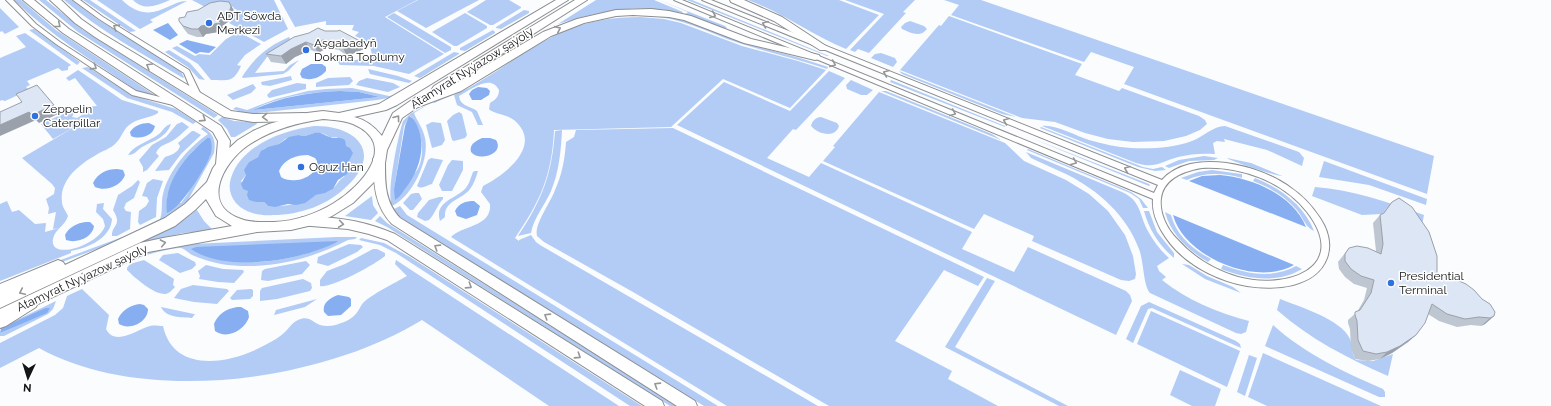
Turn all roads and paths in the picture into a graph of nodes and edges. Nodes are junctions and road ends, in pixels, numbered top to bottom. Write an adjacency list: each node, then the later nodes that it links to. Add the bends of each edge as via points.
1 (9, 0): 13 (street, one-way to 13, via 34,25 58,43 134,93)
2 (28, 0): 13 (main road, one-way to 13, via 66,31)
3 (55, 0): 12 (main road, one-way to 3, via 98,35)
4 (76, 0): 12 (street, one-way to 4, via 187,72)
5 (563, 0): 15 (main road, Atamyrat Nyýazow şaýoly, via 394,102)
6 (582, 0): 14 (main road, Atamyrat Nyýazow şaýoly)
7 (677, 0): 11 (street, one-way to 11)
8 (704, 0): 10 (street, one-way to 8)
9 (735, 0): 10 (main road, via 778,19)
10 (824, 48): 20 (street, one-way to 10)
11 (816, 57): 14 (main road, one-way to 11, via 457,88 561,27 612,14 671,14 751,42); 21 (street, one-way to 21)
12 (197, 95): 16 (main road, one-way to 12, via 233,116)
13 (182, 105): 18 (main road, one-way to 18, via 211,124 222,135)
14 (412, 105): 17 (main road, Atamyrat Nyýazow şaýoly, one-way to 14, via 397,116)
15 (340, 116): 16 (main road); 17 (main road, via 362,123 372,130 378,140)
16 (304, 117): 18 (main road, via 257,134 237,148)
17 (380, 156): 22 (main road, via 370,179 350,199 328,212); 31 (main road, one-way to 17, via 396,222 386,211 381,199)
18 (222, 164): 19 (main road)
19 (213, 184): 23 (main road, via 212,197 222,214 242,224); 24 (main road, Atamyrat Nyýazow şaýoly, via 177,217)
20 (1163, 184): 21 (street); 21 (street, via 1181,170 1209,165 1241,169 1270,179 1302,201 1317,219 1326,244 1322,261 1304,278 1282,284 1256,284 1218,274 1186,254 1169,236 1159,217 1156,205)
21 (1158, 197)
22 (302, 222): 23 (main road, via 280,227); 30 (main road, one-way to 30, via 316,221 355,226 391,237)
23 (260, 227): 27 (main road, Atamyrat Nyýazow şaýoly, one-way to 23, via 145,247)
24 (115, 248): 25 (main road, via 81,257); 26 (main road, Atamyrat Nyýazow şaýoly, one-way to 26)
25 (0, 290)
26 (0, 302)
27 (30, 302): 28 (main road, Atamyrat Nyýazow şaýoly); 29 (highway)
28 (0, 316)
29 (0, 321)
30 (657, 406)
31 (690, 406)

